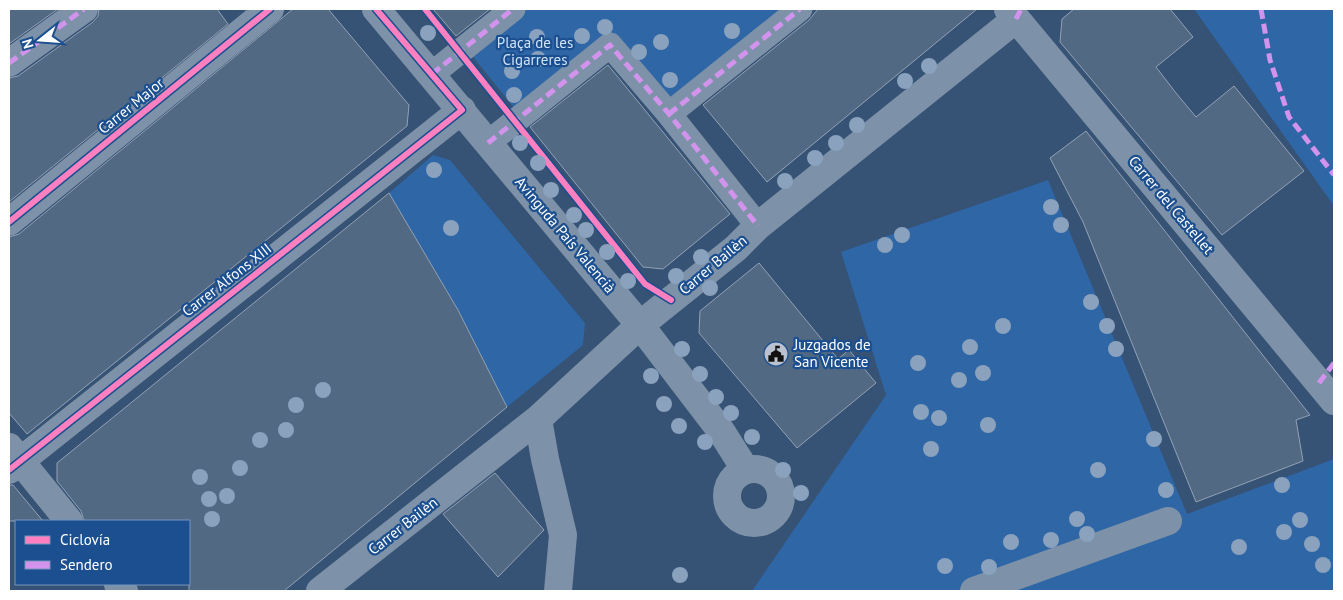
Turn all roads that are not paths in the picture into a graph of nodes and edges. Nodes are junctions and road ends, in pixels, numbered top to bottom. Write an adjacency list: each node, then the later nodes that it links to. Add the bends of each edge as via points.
1 (84, 9): 7 (street)
2 (270, 9): 12 (street, Carrer Major)
3 (376, 9): 8 (street, Avinguda País Valencià)
4 (513, 9): 8 (street)
5 (800, 9): 10 (street)
6 (1012, 14): 13 (street, Carrer Bailèn); 15 (street, Carrer del Castellet)
7 (9, 64)
8 (432, 74): 9 (street, Avinguda País Valencià)
9 (462, 110): 11 (street, Avinguda País Valencià); 17 (street, Carrer Alfons XIII)
10 (669, 114): 11 (street, via 610,45); 13 (street)
11 (488, 143): 14 (street, Avinguda País Valencià)
12 (9, 222)
13 (758, 226): 14 (street, Carrer Bailèn, via 736,248)
14 (640, 326): 16 (street, Carrer Bailèn); 18 (street, Avinguda País Valencià, via 721,431)
15 (1334, 401)
16 (538, 419): 21 (street, Carrer Bailèn); 22 (street, via 563,535)
17 (13, 459): 19 (street)
18 (745, 469)
19 (68, 520)
20 (1168, 521): 23 (street)
21 (320, 591)
22 (558, 591)
23 (974, 591)

